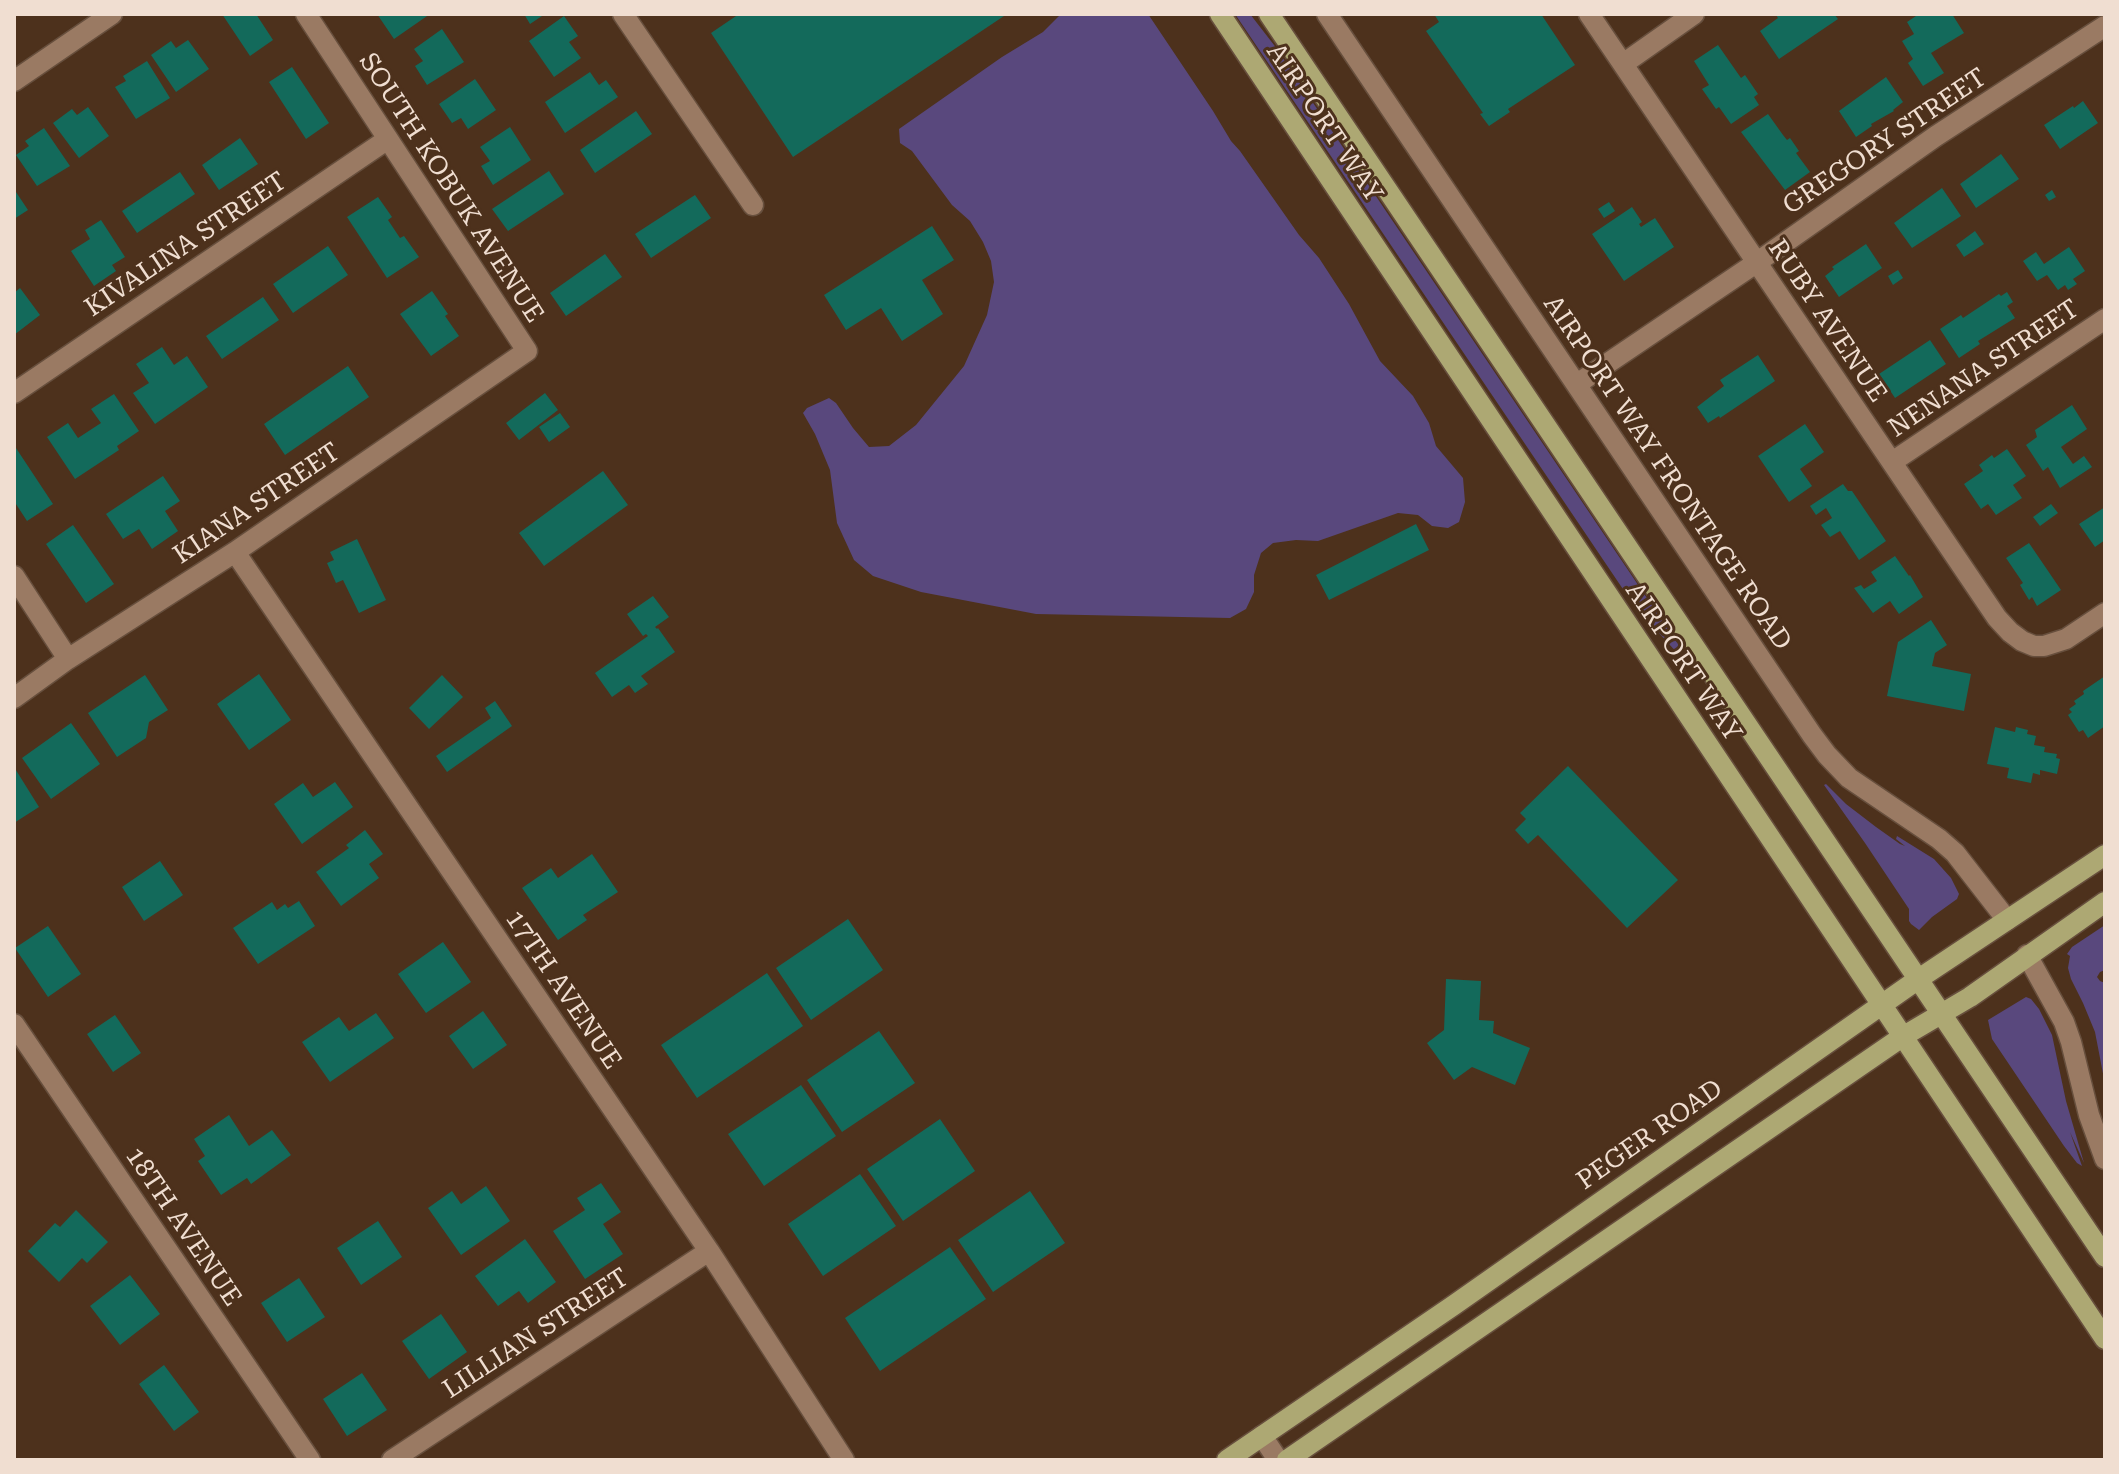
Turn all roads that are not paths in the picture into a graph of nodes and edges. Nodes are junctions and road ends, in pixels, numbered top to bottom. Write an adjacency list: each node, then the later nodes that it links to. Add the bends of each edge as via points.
1 (112, 14): 11 (street)
2 (306, 14): 12 (street, SOUTH KOBUK AVENUE)
3 (623, 14): 13 (street)
4 (1220, 14): 30 (main road, AIRPORT WAY)
5 (1269, 14): 29 (main road, AIRPORT WAY)
6 (1327, 14): 17 (street, AIRPORT WAY FRONTAGE ROAD)
7 (1589, 14): 10 (street, RUBY AVENUE)
8 (1694, 14): 10 (street)
9 (2105, 26): 14 (street, GREGORY STREET)
10 (1623, 64): 14 (street, RUBY AVENUE)
11 (14, 81)
12 (388, 139): 16 (street, SOUTH KOBUK AVENUE); 18 (street, KIVALINA STREET)
13 (753, 205)
14 (1756, 263): 17 (street, GREGORY STREET); 19 (street, RUBY AVENUE)
15 (2105, 319): 19 (street, NENANA STREET)
16 (527, 351): 20 (street, KIANA STREET)
17 (1577, 384): 27 (street, AIRPORT WAY FRONTAGE ROAD, via 1827,755 1849,778 1955,853)
18 (14, 393)
19 (1892, 462): 22 (street, RUBY AVENUE, via 1997,618 2022,641 2044,646 2066,639)
20 (235, 552): 23 (street, KIANA STREET); 35 (street, 17TH AVENUE)
21 (14, 576): 23 (street)
22 (2105, 613)
23 (68, 659): 24 (street, KIANA STREET)
24 (14, 698)
25 (2105, 855): 27 (main road, PEGER ROAD)
26 (2105, 902): 28 (main road)
27 (2007, 920): 29 (main road, PEGER ROAD)
28 (2027, 955): 31 (main road); 34 (street, via 2064,1022)
29 (1917, 980): 30 (main road, PEGER ROAD); 31 (main road, AIRPORT WAY)
30 (1881, 1005): 33 (main road, AIRPORT WAY); 38 (main road, PEGER ROAD)
31 (1941, 1014): 33 (main road); 36 (main road, AIRPORT WAY)
32 (14, 1024): 39 (street, 18TH AVENUE)
33 (1902, 1037): 37 (main road, AIRPORT WAY); 44 (main road)
34 (2105, 1159)
35 (709, 1251): 40 (street, LILLIAN STREET); 41 (street, 17TH AVENUE)
36 (2105, 1257)
37 (2105, 1339)
38 (1262, 1436): 42 (main road, PEGER ROAD); 43 (street)
39 (310, 1460)
40 (392, 1460)
41 (844, 1460)
42 (1227, 1460)
43 (1278, 1460)
44 (1287, 1460)

